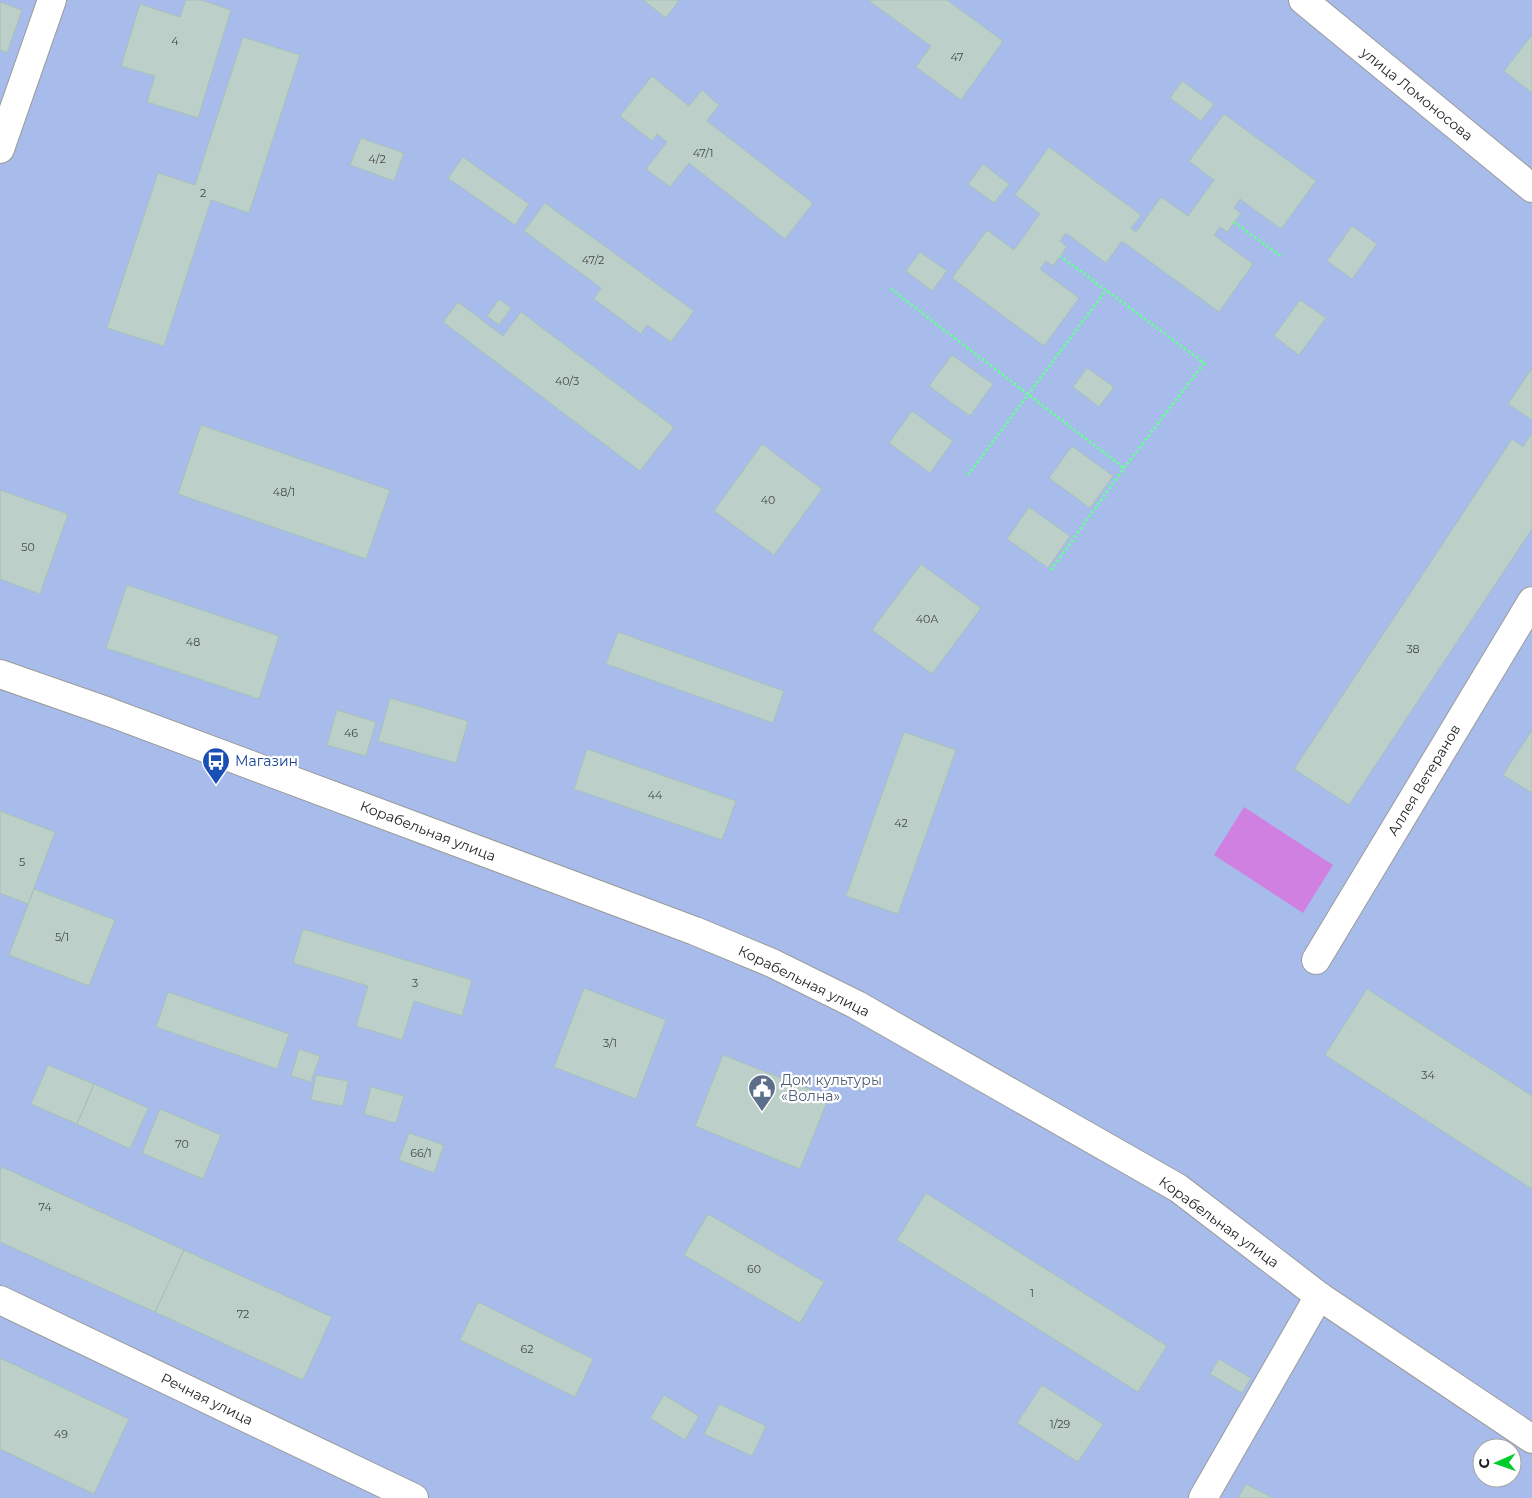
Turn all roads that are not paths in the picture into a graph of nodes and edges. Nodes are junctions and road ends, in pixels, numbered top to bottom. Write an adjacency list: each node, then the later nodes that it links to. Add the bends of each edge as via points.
1 (52, 0): 3 (street)
2 (1310, 2): 5 (street, улица Ломоносова)
3 (5, 118): 4 (street)
4 (0, 149)
5 (1532, 188)
6 (1532, 601): 8 (street, Аллея Ветеранов)
7 (0, 674): 9 (street, Корабельная улица, via 676,924 772,963 857,1005 1178,1188)
8 (1316, 960)
9 (1319, 1296): 11 (street, Корабельная улица); 13 (street)
10 (0, 1300): 12 (street, Речная улица)
11 (1532, 1439)
12 (414, 1498)
13 (1203, 1498)

